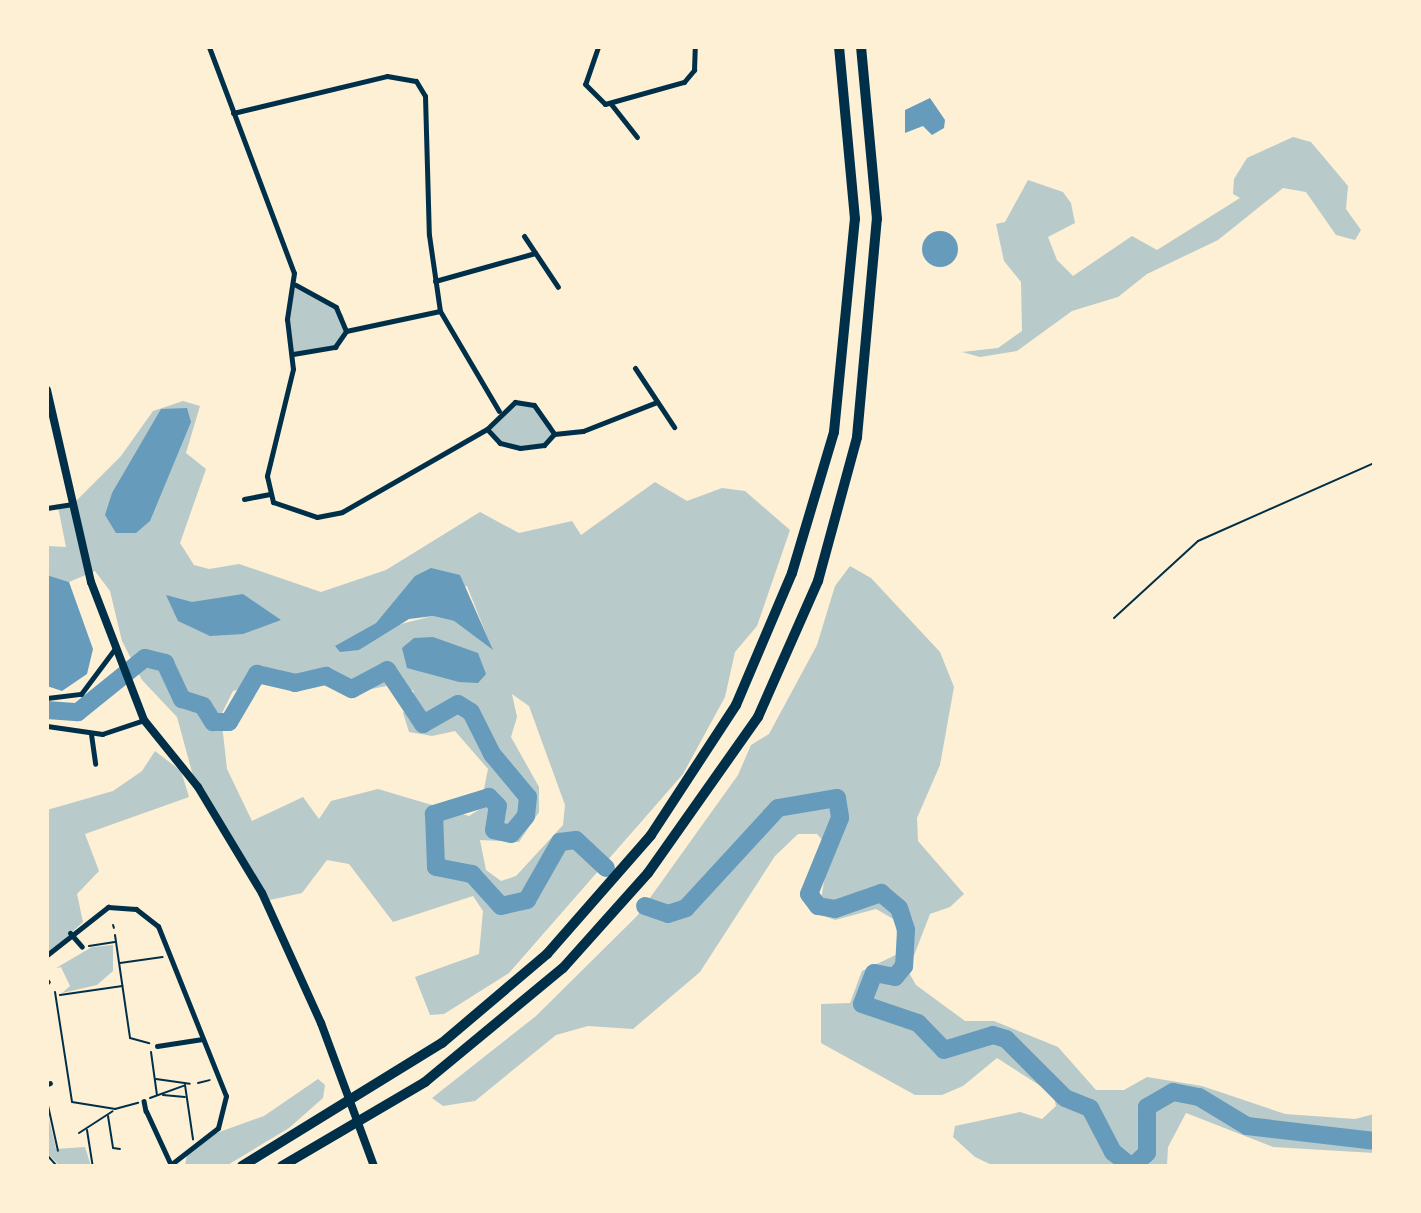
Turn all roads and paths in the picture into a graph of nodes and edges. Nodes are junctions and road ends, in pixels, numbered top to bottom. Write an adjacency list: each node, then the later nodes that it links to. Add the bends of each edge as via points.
1 (209, 47): 7 (street)
2 (598, 47): 6 (street, via 585,84 594,99)
3 (695, 47): 6 (street, via 694,70 684,82)
4 (839, 47): 69 (highway, via 855,219 834,432 792,573 736,705 652,835 547,954 442,1043)
5 (861, 47): 70 (highway, via 877,219 857,437 818,581 758,717 648,873 563,968 425,1082)
6 (611, 104): 8 (street)
7 (233, 113): 11 (street, via 387,76 416,81 426,113); 12 (street)
8 (637, 137)
9 (524, 236): 10 (street)
10 (535, 253): 11 (street); 13 (street)
11 (435, 281): 14 (street)
12 (296, 285): 15 (street, via 336,306); 16 (street, via 287,319)
13 (558, 287)
14 (440, 311): 15 (street); 20 (street)
15 (346, 331): 16 (street, via 327,350)
16 (293, 354): 25 (street, via 269,463)
17 (635, 368): 19 (street)
18 (47, 390): 27 (main road)
19 (657, 402): 21 (street); 23 (street, via 583,431)
20 (499, 411): 22 (street); 23 (street, via 528,402)
21 (674, 427)
22 (487, 429): 23 (street, via 507,447 520,449 544,446); 25 (street, via 329,516 280,507)
23 (554, 434)
24 (1374, 463): 29 (path, via 1198,541)
25 (269, 494): 26 (street)
26 (244, 499)
27 (73, 504): 28 (street); 30 (main road)
28 (47, 508)
29 (1114, 618)
30 (117, 651): 31 (street, via 81,694); 32 (main road, via 139,695)
31 (47, 698)
32 (144, 720): 34 (street); 71 (main road, via 198,787 262,894)
33 (47, 726): 34 (street)
34 (91, 734): 35 (street)
35 (95, 764)
36 (70, 933): 39 (street); 40 (street); 41 (street, via 102,910 128,907 153,921)
37 (115, 935): 38 (path)
38 (116, 942): 39 (path); 42 (path)
39 (84, 948)
40 (47, 955)
41 (169, 956): 42 (path); 46 (street)
42 (119, 963): 43 (path)
43 (122, 986): 45 (path); 47 (path, via 131,1038)
44 (55, 992): 45 (path)
45 (58, 996): 57 (path, via 72,1102)
46 (202, 1039): 47 (street); 49 (street)
47 (153, 1046): 48 (path)
48 (155, 1079): 52 (path); 53 (path)
49 (221, 1079): 50 (path); 62 (street, via 225,1114)
50 (198, 1083)
51 (190, 1084): 52 (path)
52 (185, 1085): 53 (path); 54 (path)
53 (158, 1096): 54 (path); 56 (path)
54 (185, 1097): 62 (path)
55 (47, 1101): 64 (path)
56 (144, 1101): 57 (path); 58 (street)
57 (115, 1110): 59 (path)
58 (146, 1111): 66 (street)
59 (108, 1115): 60 (path); 63 (path, via 113,1148)
60 (86, 1129): 61 (path); 68 (path)
61 (79, 1133)
62 (198, 1146): 66 (street)
63 (120, 1149)
64 (58, 1151)
65 (47, 1156): 67 (path)
66 (170, 1165)
67 (57, 1166)
68 (93, 1166)
69 (242, 1166)
70 (282, 1166)
71 (374, 1166)

